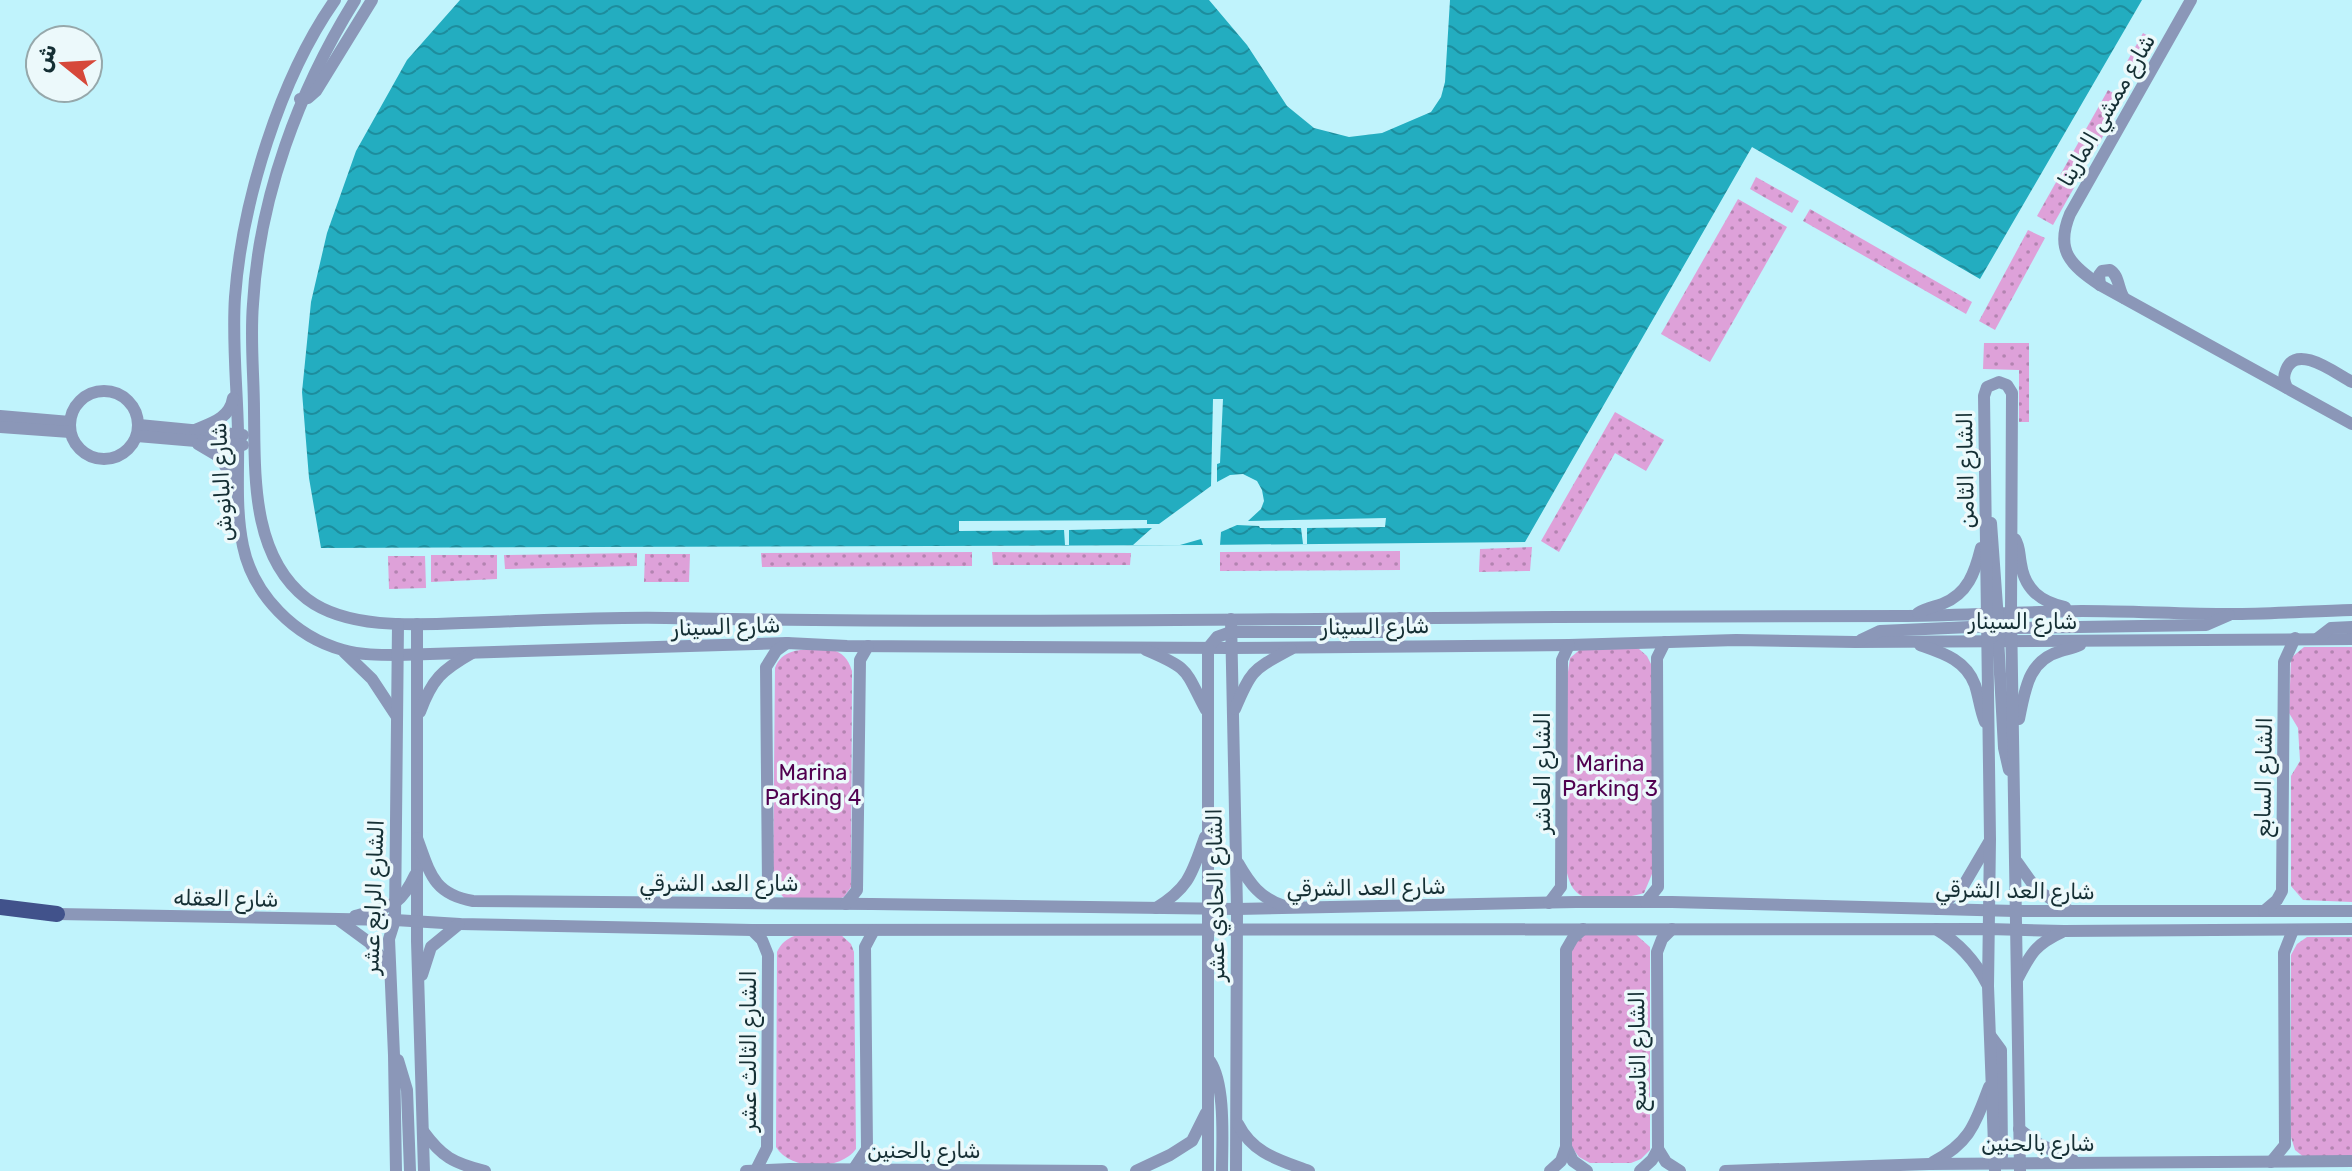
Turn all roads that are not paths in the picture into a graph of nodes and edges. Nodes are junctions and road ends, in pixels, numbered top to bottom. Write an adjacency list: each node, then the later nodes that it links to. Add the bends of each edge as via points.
1 (335, 0): 5 (street, شارع البانوش, via 305,49)
2 (355, 0): 6 (street, شارع البانوش)
3 (372, 0): 6 (street, via 316,91)
4 (2191, 0): 16 (street, شارع ممشي المارينا, via 2070,214 2062,242 2074,266 2100,285 2102,271 2114,272 2126,300)
5 (286, 95): 6 (street); 7 (street, شارع البانوش)
6 (302, 100): 8 (street, شارع البانوش)
7 (247, 222): 8 (street); 9 (street, شارع البانوش)
8 (265, 226): 10 (street, شارع البانوش)
9 (240, 258): 10 (street); 11 (street, شارع البانوش)
10 (258, 260): 12 (street, شارع البانوش)
11 (235, 300): 12 (street); 13 (street, شارع البانوش)
12 (253, 300): 14 (street, شارع البانوش)
13 (235, 331): 14 (street); 17 (street, شارع البانوش)
14 (252, 332): 27 (street, شارع البانوش)
15 (2287, 368): 16 (street); 18 (street, via 2291,360 2308,359); 19 (street)
16 (2260, 373): 19 (street)
17 (236, 379): 25 (street, via 232,406); 26 (street, شارع البانوش)
18 (2352, 382)
19 (2287, 388): 21 (street)
20 (0, 416): 23 (street)
21 (2352, 424)
22 (0, 427): 23 (street)
23 (70, 427): 24 (street, via 75,444 96,459 122,454); 24 (street, via 74,407 84,396 113,391 135,410)
24 (138, 430): 25 (street)
25 (192, 436): 26 (street); 28 (street, via 220,457)
26 (238, 440): 27 (street); 28 (street, شارع البانوش)
27 (254, 441): 36 (street, شارع البانوش, via 265,536 290,584 331,612)
28 (238, 490): 60 (street, شارع البانوش, via 242,544 260,589 288,621)
29 (1985, 498): 30 (street, الشارع الثامن); 31 (street, الشارع الثامن, via 1984,396 1990,384 1999,382 2012,393); 40 (street, via 1994,530)
30 (1985, 533): 35 (street, via 1966,587); 40 (street, الشارع الثامن)
31 (2012, 535): 33 (street, via 2035,594); 40 (street, الشارع الثامن)
32 (2352, 610): 34 (street, شارع السينار)
33 (2084, 611): 34 (street, شارع السينار); 40 (street, شارع السينار)
34 (2232, 614): 40 (street, via 2206,625)
35 (1912, 616): 38 (street, شارع السينار, via 1400,618 1385,632); 40 (street, شارع السينار)
36 (398, 624): 37 (street, شارع السينار); 63 (street, الشارع الرابع عشر)
37 (417, 624): 38 (street, شارع السينار, via 623,617); 62 (street, الشارع الرابع عشر)
38 (1231, 626): 58 (street); 59 (street, الشارع الحادي عشر)
39 (2352, 627): 43 (street, via 2331,628)
40 (1998, 628): 47 (street, via 1880,631); 48 (street, شارع السينار); 49 (street, شارع السينار); 73 (street, الشارع الثامن); 74 (street, الشارع الثامن); 75 (street, via 2004,748)
41 (2270, 638): 42 (street, شارع السينار); 49 (street, شارع السينار); 67 (street)
42 (2295, 638): 43 (street, شارع السينار); 67 (street, الشارع السابع)
43 (2318, 638): 44 (street, شارع السينار)
44 (2352, 639)
45 (1644, 642): 46 (street, شارع السينار); 53 (street, شارع السينار); 64 (street)
46 (1665, 642): 47 (street, شارع السينار); 64 (street)
47 (1857, 642): 48 (street, شارع السينار)
48 (1909, 642): 73 (street, via 1949,656 1966,669)
49 (2086, 642): 74 (street, via 2036,666)
50 (787, 643): 51 (street, شارع السينار); 54 (street, شارع السينار); 68 (street)
51 (746, 644): 61 (street, شارع السينار); 68 (street)
52 (1549, 645): 53 (street, شارع السينار); 57 (street, شارع السينار); 66 (street)
53 (1569, 645): 66 (street, الشارع العاشر)
54 (847, 646): 55 (street, شارع السينار); 65 (street)
55 (868, 646): 56 (street, شارع السينار); 65 (street)
56 (1139, 647): 58 (street, شارع السينار); 69 (street, via 1184,669)
57 (1294, 647): 59 (street, شارع السينار); 70 (street, via 1253,671)
58 (1208, 648): 59 (street, شارع السينار); 69 (street, الشارع الحادي عشر)
59 (1231, 648): 70 (street, الشارع الحادي عشر)
60 (341, 649): 63 (street, شارع البانوش); 71 (street, via 372,679)
61 (473, 652): 62 (street, شارع السينار); 72 (street, via 436,678)
62 (417, 654): 63 (street, شارع السينار); 72 (street, الشارع الرابع عشر)
63 (398, 655): 71 (street, الشارع الرابع عشر)
64 (1657, 658): 85 (street)
65 (860, 660): 86 (street)
66 (1562, 660): 84 (street, الشارع العاشر)
67 (2284, 662): 87 (street, الشارع السابع)
68 (766, 667): 83 (street)
69 (1208, 714): 76 (street, الشارع الحادي عشر)
70 (1232, 715): 80 (street, الشارع الحادي عشر)
71 (397, 717): 79 (street, الشارع الرابع عشر)
72 (417, 718): 77 (street, الشارع الرابع عشر)
73 (1989, 729): 78 (street, الشارع الثامن)
74 (2014, 733): 75 (street, الشارع الثامن)
75 (2015, 794): 81 (street, الشارع الثامن)
76 (1208, 831): 99 (street, via 1185,885); 100 (street, الشارع الحادي عشر)
77 (417, 838): 82 (street, الشارع الرابع عشر); 92 (street, شارع العد الشرقي, via 434,881 459,899)
78 (1990, 839): 103 (street, via 1962,888); 104 (street, الشارع الثامن)
79 (396, 846): 88 (street); 95 (street, الشارع الرابع عشر)
80 (1236, 859): 101 (street, الشارع الحادي عشر); 102 (street, via 1258,893)
81 (2016, 860): 105 (street, الشارع الثامن); 106 (street, via 2037,890)
82 (417, 872): 88 (street); 111 (street, الشارع الرابع عشر)
83 (768, 886): 92 (street); 93 (street)
84 (1561, 887): 89 (street); 94 (street)
85 (1658, 887): 90 (street); 91 (street)
86 (857, 890): 96 (street); 97 (street)
87 (2282, 891): 107 (street); 108 (street)
88 (406, 894): 95 (street); 111 (street)
89 (1576, 902): 90 (street, شارع العد الشرقي); 94 (street, شارع العد الشرقي)
90 (1646, 902): 91 (street, شارع العد الشرقي)
91 (1672, 902): 103 (street, شارع العد الشرقي)
92 (757, 903): 93 (street, شارع العد الشرقي)
93 (785, 903): 96 (street, شارع العد الشرقي)
94 (1549, 903): 102 (street, شارع العد الشرقي)
95 (395, 904): 113 (street, الشارع الرابع عشر); 114 (street)
96 (846, 904): 97 (street, شارع العد الشرقي)
97 (872, 904): 99 (street, شارع العد الشرقي)
98 (0, 907): 110 (main road)
99 (1156, 908): 100 (street, شارع العد الشرقي)
100 (1208, 909): 101 (street, شارع العد الشرقي); 116 (street, الشارع الحادي عشر)
101 (1237, 909): 102 (street, شارع العد الشرقي); 129 (street, الشارع الحادي عشر)
102 (1291, 909)
103 (1937, 909): 104 (street, شارع العد الشرقي)
104 (1990, 911): 105 (street, شارع العد الشرقي); 122 (street, الشارع الثامن)
105 (2015, 911): 106 (street, شارع العد الشرقي); 123 (street, الشارع الثامن)
106 (2070, 911): 107 (street, شارع العد الشرقي)
107 (2264, 911): 108 (street, شارع العد الشرقي)
108 (2302, 911): 109 (street, شارع العد الشرقي)
109 (2352, 911)
110 (57, 914): 112 (main road); 114 (street, شارع العقله)
111 (417, 915): 113 (street); 115 (street, شارع العد الشرقي); 141 (street, الشارع الرابع عشر)
112 (0, 917)
113 (395, 920): 114 (street, شارع العقله); 138 (street, الشارع الرابع عشر)
114 (340, 921): 138 (street, via 370,943)
115 (460, 924): 125 (street, شارع العد الشرقي); 141 (street, via 431,947)
116 (1207, 929): 128 (street, شارع العد الشرقي); 129 (street, شارع العد الشرقي); 144 (street, الشارع الحادي عشر)
117 (1547, 929): 118 (street, شارع العد الشرقي); 129 (street, شارع العد الشرقي); 134 (street)
118 (1583, 929): 119 (street, شارع العد الشرقي); 134 (street)
119 (1638, 929): 120 (street, شارع العد الشرقي); 135 (street)
120 (1672, 929): 121 (street, شارع العد الشرقي); 135 (street)
121 (1936, 929): 122 (street, شارع العد الشرقي); 140 (street, via 1967,953)
122 (1989, 929): 123 (street, شارع العد الشرقي); 140 (street, الشارع الثامن)
123 (2015, 929): 132 (street, شارع العد الشرقي); 139 (street, الشارع الثامن)
124 (2352, 929): 131 (street, شارع العد الشرقي)
125 (752, 930): 126 (street, شارع العد الشرقي); 137 (street, الشارع الثالث عشر)
126 (786, 930): 127 (street, شارع العد الشرقي); 137 (street, الشارع الثالث عشر)
127 (851, 930): 128 (street, شارع العد الشرقي); 133 (street)
128 (874, 930): 133 (street)
129 (1237, 930): 147 (street, الشارع الحادي عشر)
130 (2266, 930): 131 (street, شارع العد الشرقي); 132 (street, شارع العد الشرقي); 136 (street)
131 (2293, 930): 136 (street)
132 (2064, 931): 139 (street, via 2034,949)
133 (865, 947): 153 (street)
134 (1566, 950): 151 (street)
135 (1657, 952): 154 (street, الشارع التاسع)
136 (2284, 953): 150 (street)
137 (768, 955): 152 (street, الشارع الثالث عشر)
138 (389, 969): 143 (street, الشارع الرابع عشر)
139 (2017, 981): 148 (street, الشارع الثامن)
140 (1988, 986): 142 (street, الشارع الثامن)
141 (418, 993): 149 (street, الشارع الرابع عشر)
142 (1990, 1035): 145 (street, الشارع الثامن); 161 (street, via 2001,1050)
143 (394, 1055): 166 (street, الشارع الرابع عشر); 167 (street, via 407,1090)
144 (1208, 1059): 146 (street, الشارع الحادي عشر); 174 (street, via 1219,1086)
145 (1992, 1081): 160 (street, via 1963,1141); 161 (street, الشارع الثامن)
146 (1208, 1110): 172 (street, via 1192,1141); 173 (street, الشارع الحادي عشر)
147 (1237, 1122): 175 (street, الشارع الحادي عشر); 176 (street, via 1258,1150)
148 (2019, 1129): 158 (street); 161 (street, الشارع الثامن)
149 (423, 1131): 168 (street, الشارع الرابع عشر); 169 (street, via 444,1156)
150 (2285, 1145): 156 (street); 157 (street)
151 (1566, 1147): 177 (street); 178 (street)
152 (767, 1148): 162 (street, الشارع الثالث عشر); 163 (street, الشارع الثالث عشر)
153 (867, 1149): 164 (street); 165 (street)
154 (1658, 1149): 179 (street); 180 (street)
155 (2352, 1161): 157 (street, شارع بالحنين)
156 (2271, 1162): 157 (street, شارع بالحنين); 159 (street, شارع بالحنين)
157 (2302, 1162)
158 (2080, 1163): 159 (street, شارع بالحنين); 161 (street, شارع بالحنين)
159 (2117, 1163): 182 (street)
160 (1929, 1164): 161 (street, شارع بالحنين); 181 (street, شارع بالحنين)
161 (2006, 1168)
162 (790, 1169): 163 (street, شارع بالحنين); 164 (street, شارع بالحنين)
163 (756, 1170): 170 (street, شارع بالحنين)
164 (853, 1170): 165 (street, شارع بالحنين)
165 (888, 1170): 171 (street, شارع بالحنين)
166 (396, 1171)
167 (410, 1171)
168 (424, 1171)
169 (485, 1171)
170 (746, 1171)
171 (1102, 1171)
172 (1136, 1171)
173 (1208, 1171)
174 (1222, 1171)
175 (1236, 1171)
176 (1309, 1171)
177 (1550, 1171)
178 (1587, 1171)
179 (1640, 1171)
180 (1680, 1171)
181 (1725, 1171)
182 (2061, 1171)

